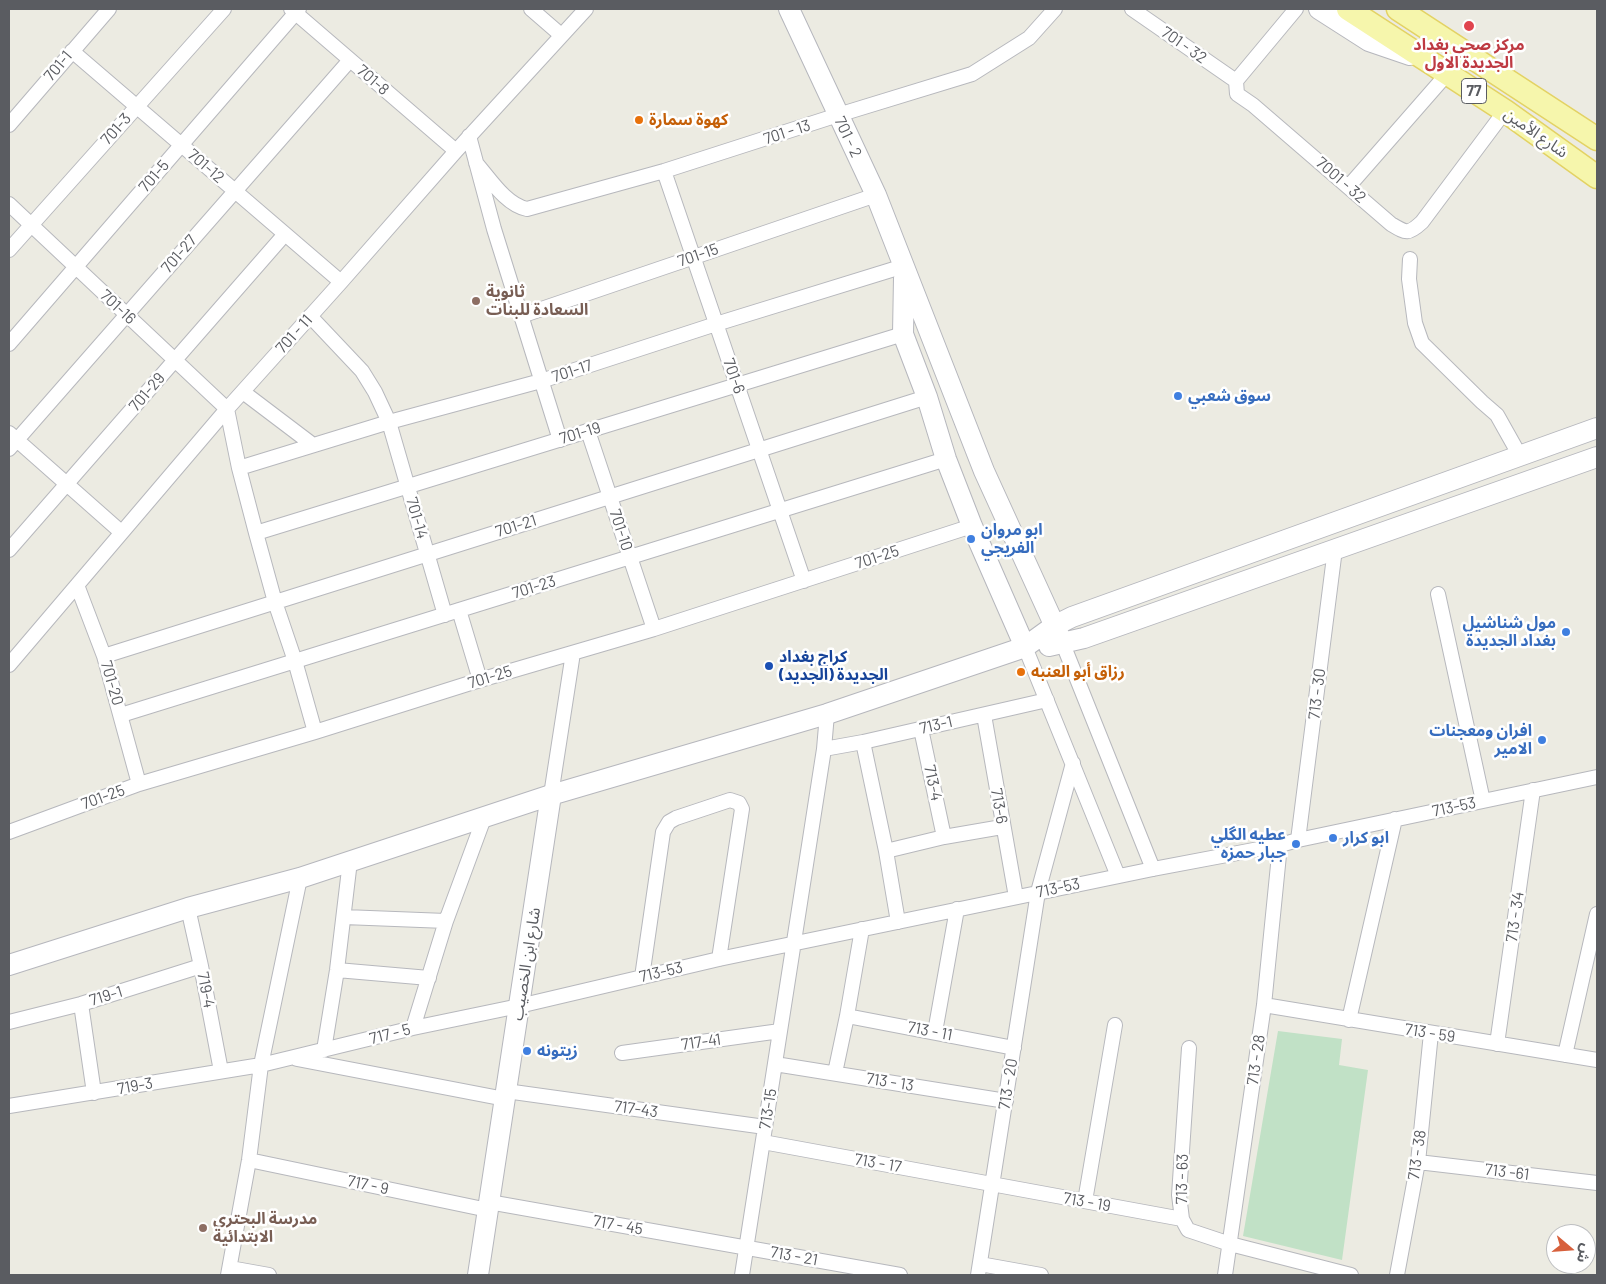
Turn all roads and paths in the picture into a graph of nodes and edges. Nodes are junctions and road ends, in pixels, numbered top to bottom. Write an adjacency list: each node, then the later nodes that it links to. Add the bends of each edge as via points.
1 (109, 9): 14 (street, 701-1)
2 (224, 9): 19 (street, 701-3)
3 (531, 9): 13 (street)
4 (586, 9): 13 (street, 701 - 11)
5 (789, 9): 21 (street, 701 - 2)
6 (1055, 9): 21 (street, 701 - 13, via 1029,38 972,74)
7 (1132, 9): 18 (street, 701 - 32)
8 (1296, 9): 18 (street)
9 (1319, 9): 15 (street, via 1369,41)
10 (1348, 9): 15 (main road, شارع الأمين / 77)
11 (1398, 9): 24 (main road, شارع الأمين / 77)
12 (295, 10): 16 (street, 701-8); 25 (street, 701-5)
13 (561, 35): 23 (street, 701 - 11)
14 (72, 51): 19 (street, 701-12); 22 (street, 701-1)
15 (1423, 59): 17 (main road, شارع الأمين / 77)
16 (350, 60): 26 (street, 701-8); 31 (street, 701-27)
17 (1447, 74): 20 (main road, شارع الأمين / 77); 30 (street)
18 (1236, 81): 30 (street, 7001 - 32, via 1237,94)
19 (137, 106): 25 (street, 701-12); 34 (street, 701-3)
20 (1505, 111): 29 (main road, شارع الأمين / 77); 30 (street, 7001 - 32, via 1412,231 1404,232 1391,224)
21 (838, 115): 28 (street, 701 - 13); 32 (street, 701 - 2)
22 (9, 125)
23 (469, 136): 26 (street, 701 - 11); 27 (street)
24 (1597, 140)
25 (181, 145): 31 (street, 701-12); 40 (street, 701-5)
26 (456, 151): 41 (street, 701 - 11)
27 (476, 164): 28 (street, 701 - 13, via 510,201 527,209); 44 (street)
28 (664, 172): 37 (street, 701-6)
29 (1597, 177)
30 (1349, 186)
31 (235, 191): 35 (street, 701-12); 42 (street, 701-27)
32 (876, 195): 37 (street, 701-15); 39 (street, 701 - 2)
33 (9, 204): 34 (street, 701-16)
34 (31, 225): 36 (street, 701-3); 40 (street, 701-16)
35 (285, 234): 41 (street, 701-12); 48 (street, 701-29)
36 (9, 250)
37 (693, 256): 44 (street, 701-15); 45 (street, 701-6)
38 (1410, 259): 61 (street, via 1413,314 1422,343 1497,414)
39 (904, 266): 45 (street, 701-17); 46 (street); 69 (street, 701 - 2)
40 (76, 267): 42 (street, 701-16); 47 (street, 701-5)
41 (341, 282): 43 (street, 701 - 11)
42 (126, 315): 48 (street, 701-16); 58 (street, 701-27)
43 (310, 316): 51 (street, 701 - 11); 54 (street, 701-14, via 362,371)
44 (521, 316): 49 (street)
45 (716, 324): 49 (street, 701-17); 50 (street, 701-6)
46 (903, 334): 50 (street, 701-19); 52 (street)
47 (9, 344)
48 (175, 360): 53 (street, 701-16); 65 (street, 701-29)
49 (541, 381): 54 (street, 701-17); 57 (street)
50 (737, 385): 56 (street, 701-19); 60 (street, 701-6)
51 (243, 392): 53 (street, 701 - 11); 59 (street)
52 (928, 397): 60 (street, 701-21); 63 (street)
53 (227, 409): 64 (street); 71 (street, 701 - 11)
54 (389, 422): 59 (street, 701-17); 66 (street, 701-14)
55 (1597, 428): 61 (street)
56 (588, 431): 57 (street, 701-19); 67 (street, 701-10)
57 (560, 440): 66 (street, 701-19)
58 (11, 441): 65 (street)
59 (313, 445): 64 (street, 701-17)
60 (759, 450): 67 (street, 701-21); 68 (street, 701-6)
61 (1520, 456): 83 (street)
62 (1597, 457): 73 (street)
63 (946, 459): 68 (street, 701-23); 70 (street)
64 (239, 468): 72 (street)
65 (67, 484): 71 (street); 74 (street, 701-29)
66 (408, 486): 72 (street, 701-19); 75 (street, 701-14)
67 (610, 496): 75 (street, 701-21); 76 (street, 701-10)
68 (780, 511): 76 (street, 701-23); 77 (street, 701-6)
69 (1004, 515): 70 (street); 83 (street, 701 - 2)
70 (972, 526): 77 (street, 701-25); 86 (street)
71 (121, 532): 78 (street, 701 - 11)
72 (256, 533): 80 (street)
73 (1335, 549): 85 (street); 111 (street, 713 - 30)
74 (9, 550)
75 (427, 554): 80 (street, 701-21); 82 (street, 701-14)
76 (630, 557): 81 (street, 701-23); 84 (street, 701-10)
77 (804, 581): 84 (street, 701-25)
78 (77, 585): 88 (street, 701-20); 89 (street, 701 - 11)
79 (1438, 594): 105 (street)
80 (275, 602): 88 (street, 701-21); 90 (street)
81 (459, 610): 82 (street, 701-23); 91 (street)
82 (445, 615): 90 (street, 701-23)
83 (1054, 626): 85 (street, 701 - 2); 86 (street)
84 (654, 629): 87 (street, 701-25)
85 (1063, 644): 86 (street); 115 (street)
86 (1025, 647): 92 (street); 93 (street)
87 (573, 653): 91 (street, 701-25); 104 (street, شارع ابن الخصيب)
88 (104, 656): 94 (street, 701-20)
89 (10, 659)
90 (295, 661): 94 (street, 701-23); 97 (street)
91 (480, 680): 97 (street, 701-25)
92 (1048, 700): 95 (street, 713-1); 100 (street)
93 (827, 714): 99 (street, 713-15); 104 (street)
94 (121, 715): 102 (street, 701-20)
95 (984, 715): 96 (street, 713-1); 108 (street, 713-6)
96 (922, 729): 98 (street, 713-1); 110 (street, 713-4)
97 (315, 732): 102 (street, 701-25)
98 (863, 742): 99 (street, 713-1); 113 (street)
99 (824, 749): 127 (street, 713-15)
100 (1073, 763): 116 (street); 118 (street, 713 - 20)
101 (1597, 777): 103 (street, 713-53)
102 (139, 784): 109 (street, 701-25)
103 (1534, 790): 105 (street, 713-53); 146 (street, 713 - 34)
104 (552, 795): 106 (street); 137 (street, شارع ابن الخصيب)
105 (1483, 801): 107 (street, 713-53)
106 (484, 818): 114 (street); 124 (street)
107 (1395, 819): 111 (street, 713-53); 139 (street)
108 (1002, 826): 110 (street); 119 (street, 713-6)
109 (9, 832)
110 (944, 837): 113 (street)
111 (1298, 840): 112 (street, 713-53)
112 (1280, 845): 115 (street, 713-53); 136 (street, 713 - 28)
113 (886, 850): 125 (street)
114 (350, 861): 117 (street); 123 (street)
115 (1153, 869): 116 (street, 713-53)
116 (1118, 876): 118 (street, 713-53)
117 (300, 878): 120 (street); 155 (street)
118 (1038, 892): 119 (street, 713-53); 147 (street, 713 - 20)
119 (1016, 897): 121 (street, 713-53)
120 (188, 908): 130 (street); 131 (street, 719-4)
121 (957, 909): 125 (street, 713-53); 144 (street)
122 (1597, 914): 128 (street)
123 (344, 917): 124 (street); 132 (street)
124 (446, 921): 134 (street)
125 (898, 922): 126 (street, 713-53)
126 (862, 929): 127 (street, 713-53); 138 (street)
127 (794, 943): 129 (street, 713-53); 143 (street, 713-15)
128 (1593, 954): 151 (street)
129 (719, 959): 133 (street, 713-53); 133 (street, via 742,809 739,803 730,800 676,818 663,832)
130 (9, 965)
131 (201, 966): 135 (street, 719-1); 156 (street, 719-4)
132 (337, 970): 134 (street); 149 (street)
133 (642, 977): 137 (street, 713-53)
134 (429, 978): 142 (street)
135 (81, 1004): 140 (street, 719-1); 158 (street)
136 (1264, 1005): 139 (street, 713 - 59); 171 (street, 713 - 28)
137 (519, 1006): 142 (street, 717 - 5); 159 (street, شارع ابن الخصيب)
138 (847, 1016): 144 (street, 713 - 11); 157 (street)
139 (1349, 1020): 145 (street, 713 - 59)
140 (9, 1022)
141 (1115, 1025): 168 (street)
142 (413, 1028): 149 (street, 717 - 5)
143 (780, 1031): 150 (street, 717-41); 154 (street, 713-15)
144 (935, 1032): 147 (street, 713 - 11)
145 (1432, 1034): 146 (street, 713 - 59); 165 (street, 713 - 38)
146 (1497, 1044): 151 (street, 713 - 59)
147 (1014, 1048): 160 (street, 713 - 20)
148 (1189, 1048): 170 (street, 713 - 63, via 1180,1194)
149 (324, 1050): 152 (street, 717 - 5)
150 (622, 1053)
151 (1565, 1055): 153 (street, 713 - 59)
152 (291, 1058): 155 (street, 717 - 5); 159 (street, 717-43)
153 (1597, 1060)
154 (775, 1064): 157 (street, 713 - 13); 162 (street, 713-15)
155 (261, 1065): 156 (street, 719-3); 164 (street)
156 (221, 1071): 158 (street, 719-3)
157 (835, 1073): 160 (street, 713 - 13)
158 (94, 1092): 161 (street, 719-3)
159 (505, 1095): 162 (street, 717-43); 169 (street, شارع ابن الخصيب)
160 (1006, 1101): 167 (street, 713 - 20)
161 (9, 1106)
162 (765, 1127): 163 (street, 713-15)
163 (763, 1142): 167 (street, 713 - 17); 172 (street, 713-15)
164 (249, 1160): 169 (street, 717 - 9); 174 (street)
165 (1418, 1162): 166 (street, 713 -61); 182 (street, 713 - 38)
166 (1597, 1182)
167 (993, 1184): 168 (street, 713 - 19); 173 (street, 713 - 20)
168 (1085, 1201): 170 (street, 713 - 19)
169 (488, 1206): 172 (street, 717 - 45); 176 (street, شارع ابن الخصيب)
170 (1182, 1219): 171 (street, 713 - 63, via 1188,1230)
171 (1230, 1244): 180 (street, 713 - 28); 181 (street, 713 - 63)
172 (746, 1247): 177 (street, 713-15); 178 (street, 713 - 21)
173 (979, 1270): 179 (street)
174 (229, 1272): 175 (street)
175 (268, 1275)
176 (478, 1275)
177 (742, 1275)
178 (900, 1275)
179 (1041, 1275)
180 (1225, 1275)
181 (1351, 1275)
182 (1397, 1275)

